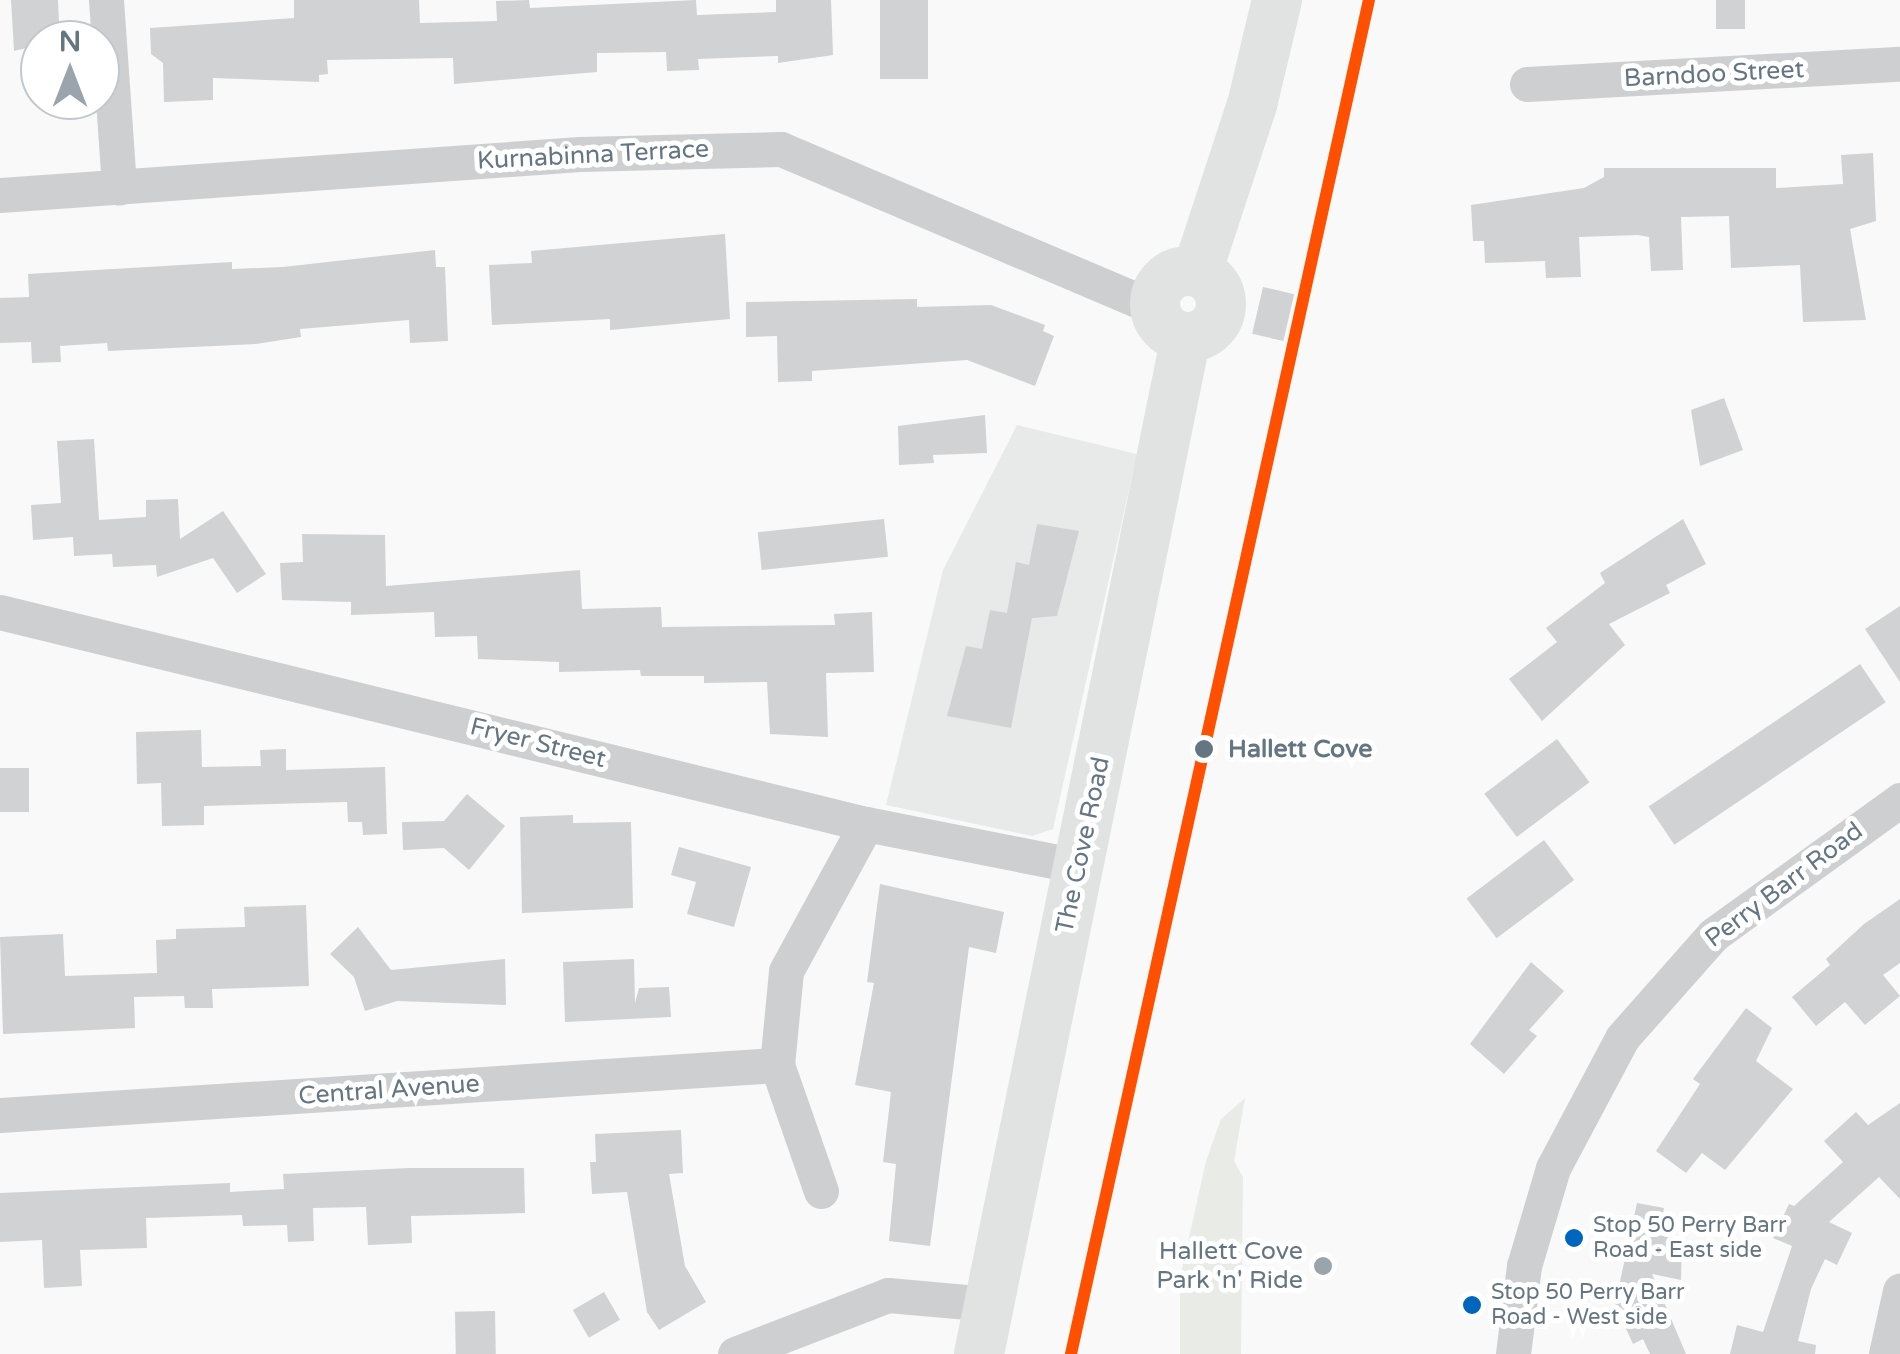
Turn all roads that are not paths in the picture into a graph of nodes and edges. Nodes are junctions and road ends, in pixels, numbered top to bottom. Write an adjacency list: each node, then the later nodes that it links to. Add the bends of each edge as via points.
1 (106, 0): 5 (street)
2 (1278, 0): 7 (street, via 1252,105 1197,272 1215,284 1222,304 1207,332)
3 (1900, 64): 4 (street, Barndoo Street)
4 (1528, 84)
5 (120, 188): 6 (street, Kurnabinna Terrace); 7 (street, Kurnabinna Terrace, via 580,154 781,148)
6 (0, 195)
7 (1170, 322): 11 (street, The Cove Road)
8 (0, 612): 10 (street, Fryer Street)
9 (1900, 800): 19 (street, Perry Barr Road, via 1713,936 1622,1038 1553,1168 1524,1266)
10 (866, 824): 11 (street, Fryer Street); 12 (street, via 786,971)
11 (1078, 866): 16 (street, The Cove Road)
12 (777, 1065): 13 (street, Central Avenue); 14 (street)
13 (0, 1115)
14 (821, 1191)
15 (1900, 1291): 20 (street)
16 (988, 1304): 17 (street, via 888,1296); 18 (street, The Cove Road)
17 (734, 1354)
18 (978, 1354)
19 (1513, 1354)
20 (1886, 1354)

